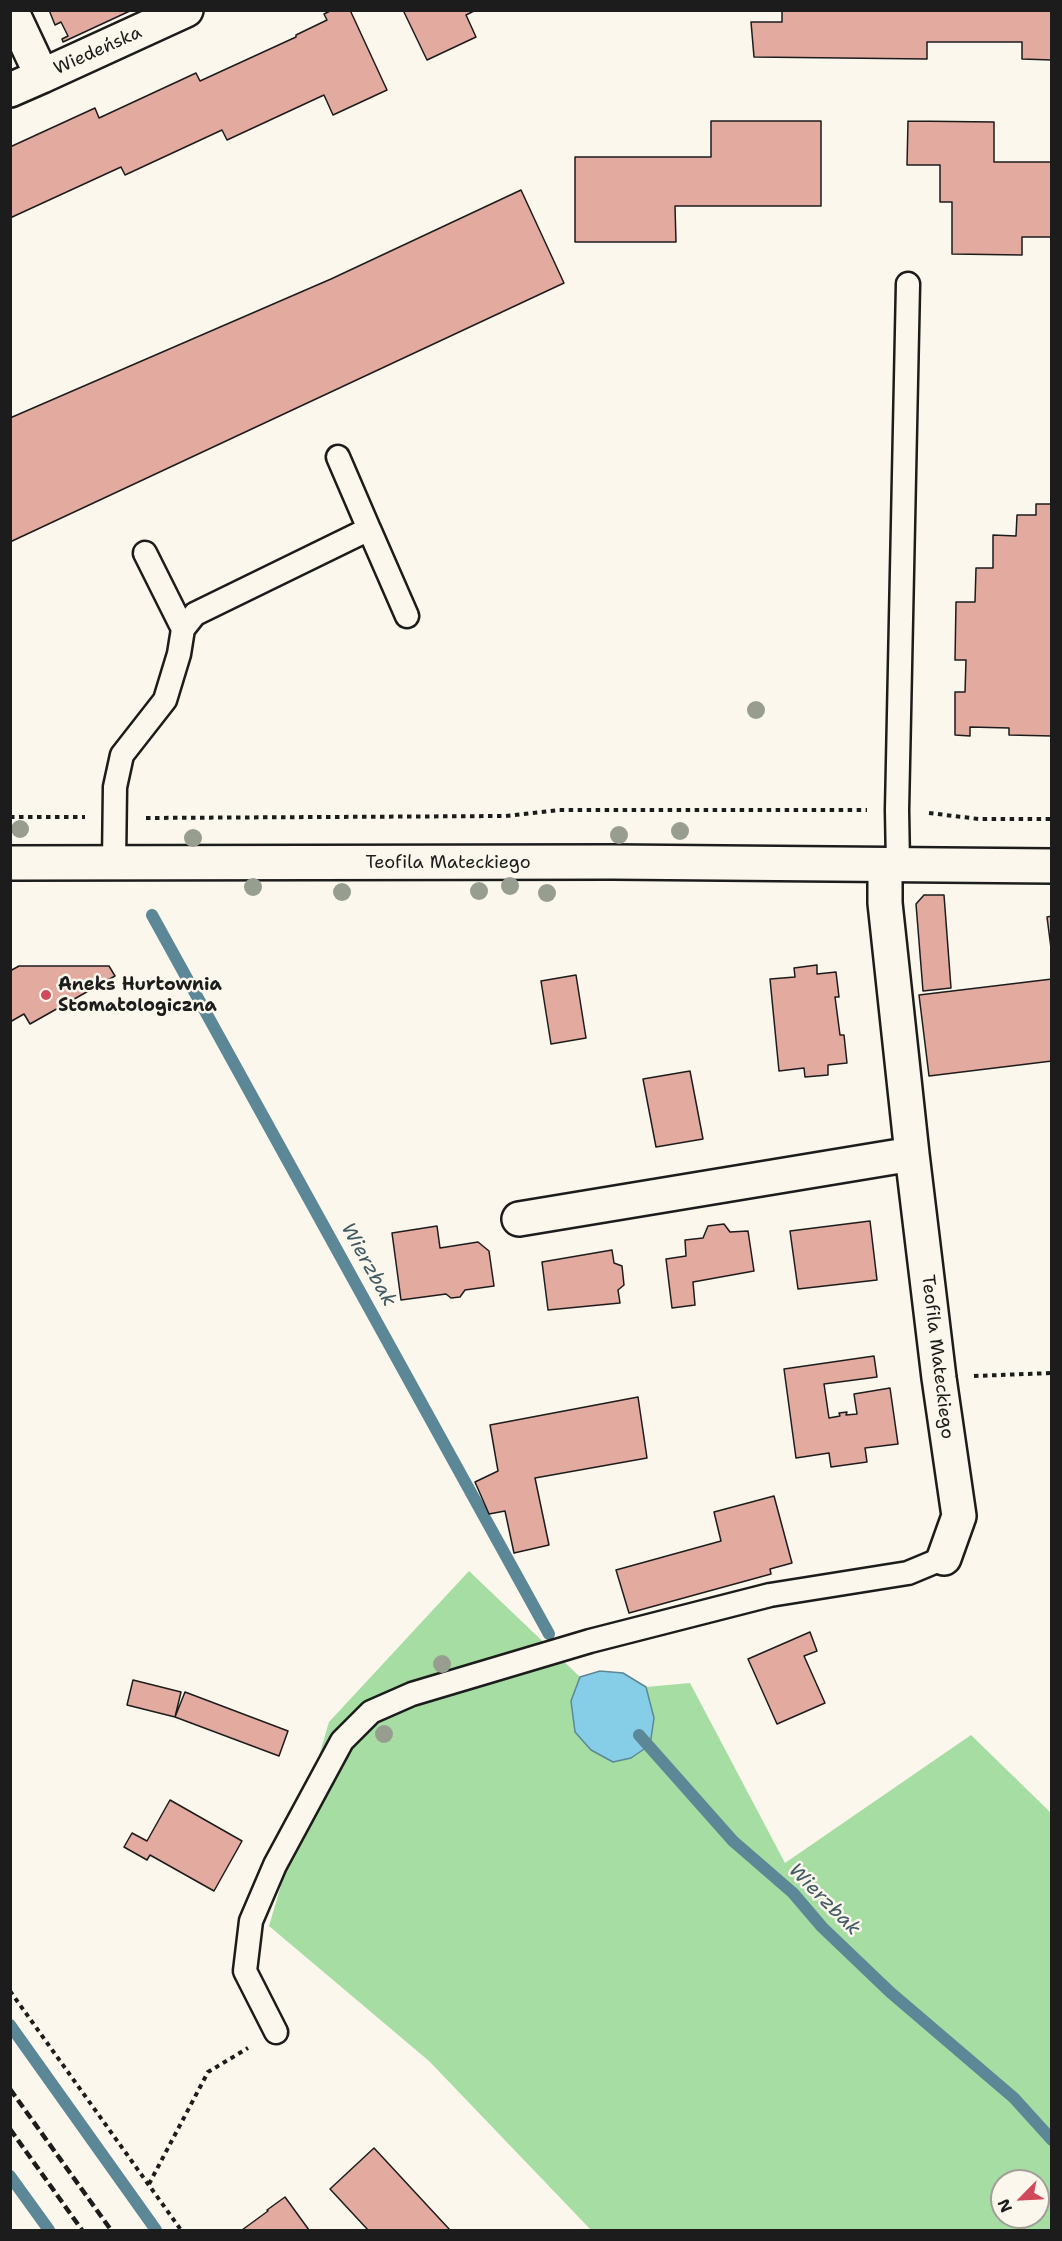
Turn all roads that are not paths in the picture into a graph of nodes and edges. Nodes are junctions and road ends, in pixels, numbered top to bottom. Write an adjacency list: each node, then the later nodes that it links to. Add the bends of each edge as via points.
1 (11, 10): 3 (street, Wiedeńska)
2 (186, 10): 3 (street, Wiedeńska)
3 (42, 76): 4 (street, Wiedeńska)
4 (10, 90)
5 (908, 284): 13 (lane, via 897,810)
6 (338, 457): 7 (lane)
7 (369, 529): 9 (lane); 10 (lane, via 195,614)
8 (145, 553): 10 (lane)
9 (407, 616)
10 (183, 629): 12 (lane, via 165,700 122,755 115,787)
11 (10, 863): 12 (street, Teofila Mateckiego)
12 (114, 863): 13 (street, Teofila Mateckiego)
13 (892, 866): 14 (street, Teofila Mateckiego); 15 (street, Teofila Mateckiego, via 885,903)
14 (1052, 866)
15 (912, 1154): 16 (street); 17 (street, Teofila Mateckiego, via 959,1516)
16 (519, 1219)
17 (944, 1558): 18 (lane, via 908,1573 770,1595 590,1641 412,1694 371,1712 342,1741 275,1865 251,1921 245,1971)
18 (276, 2032)

